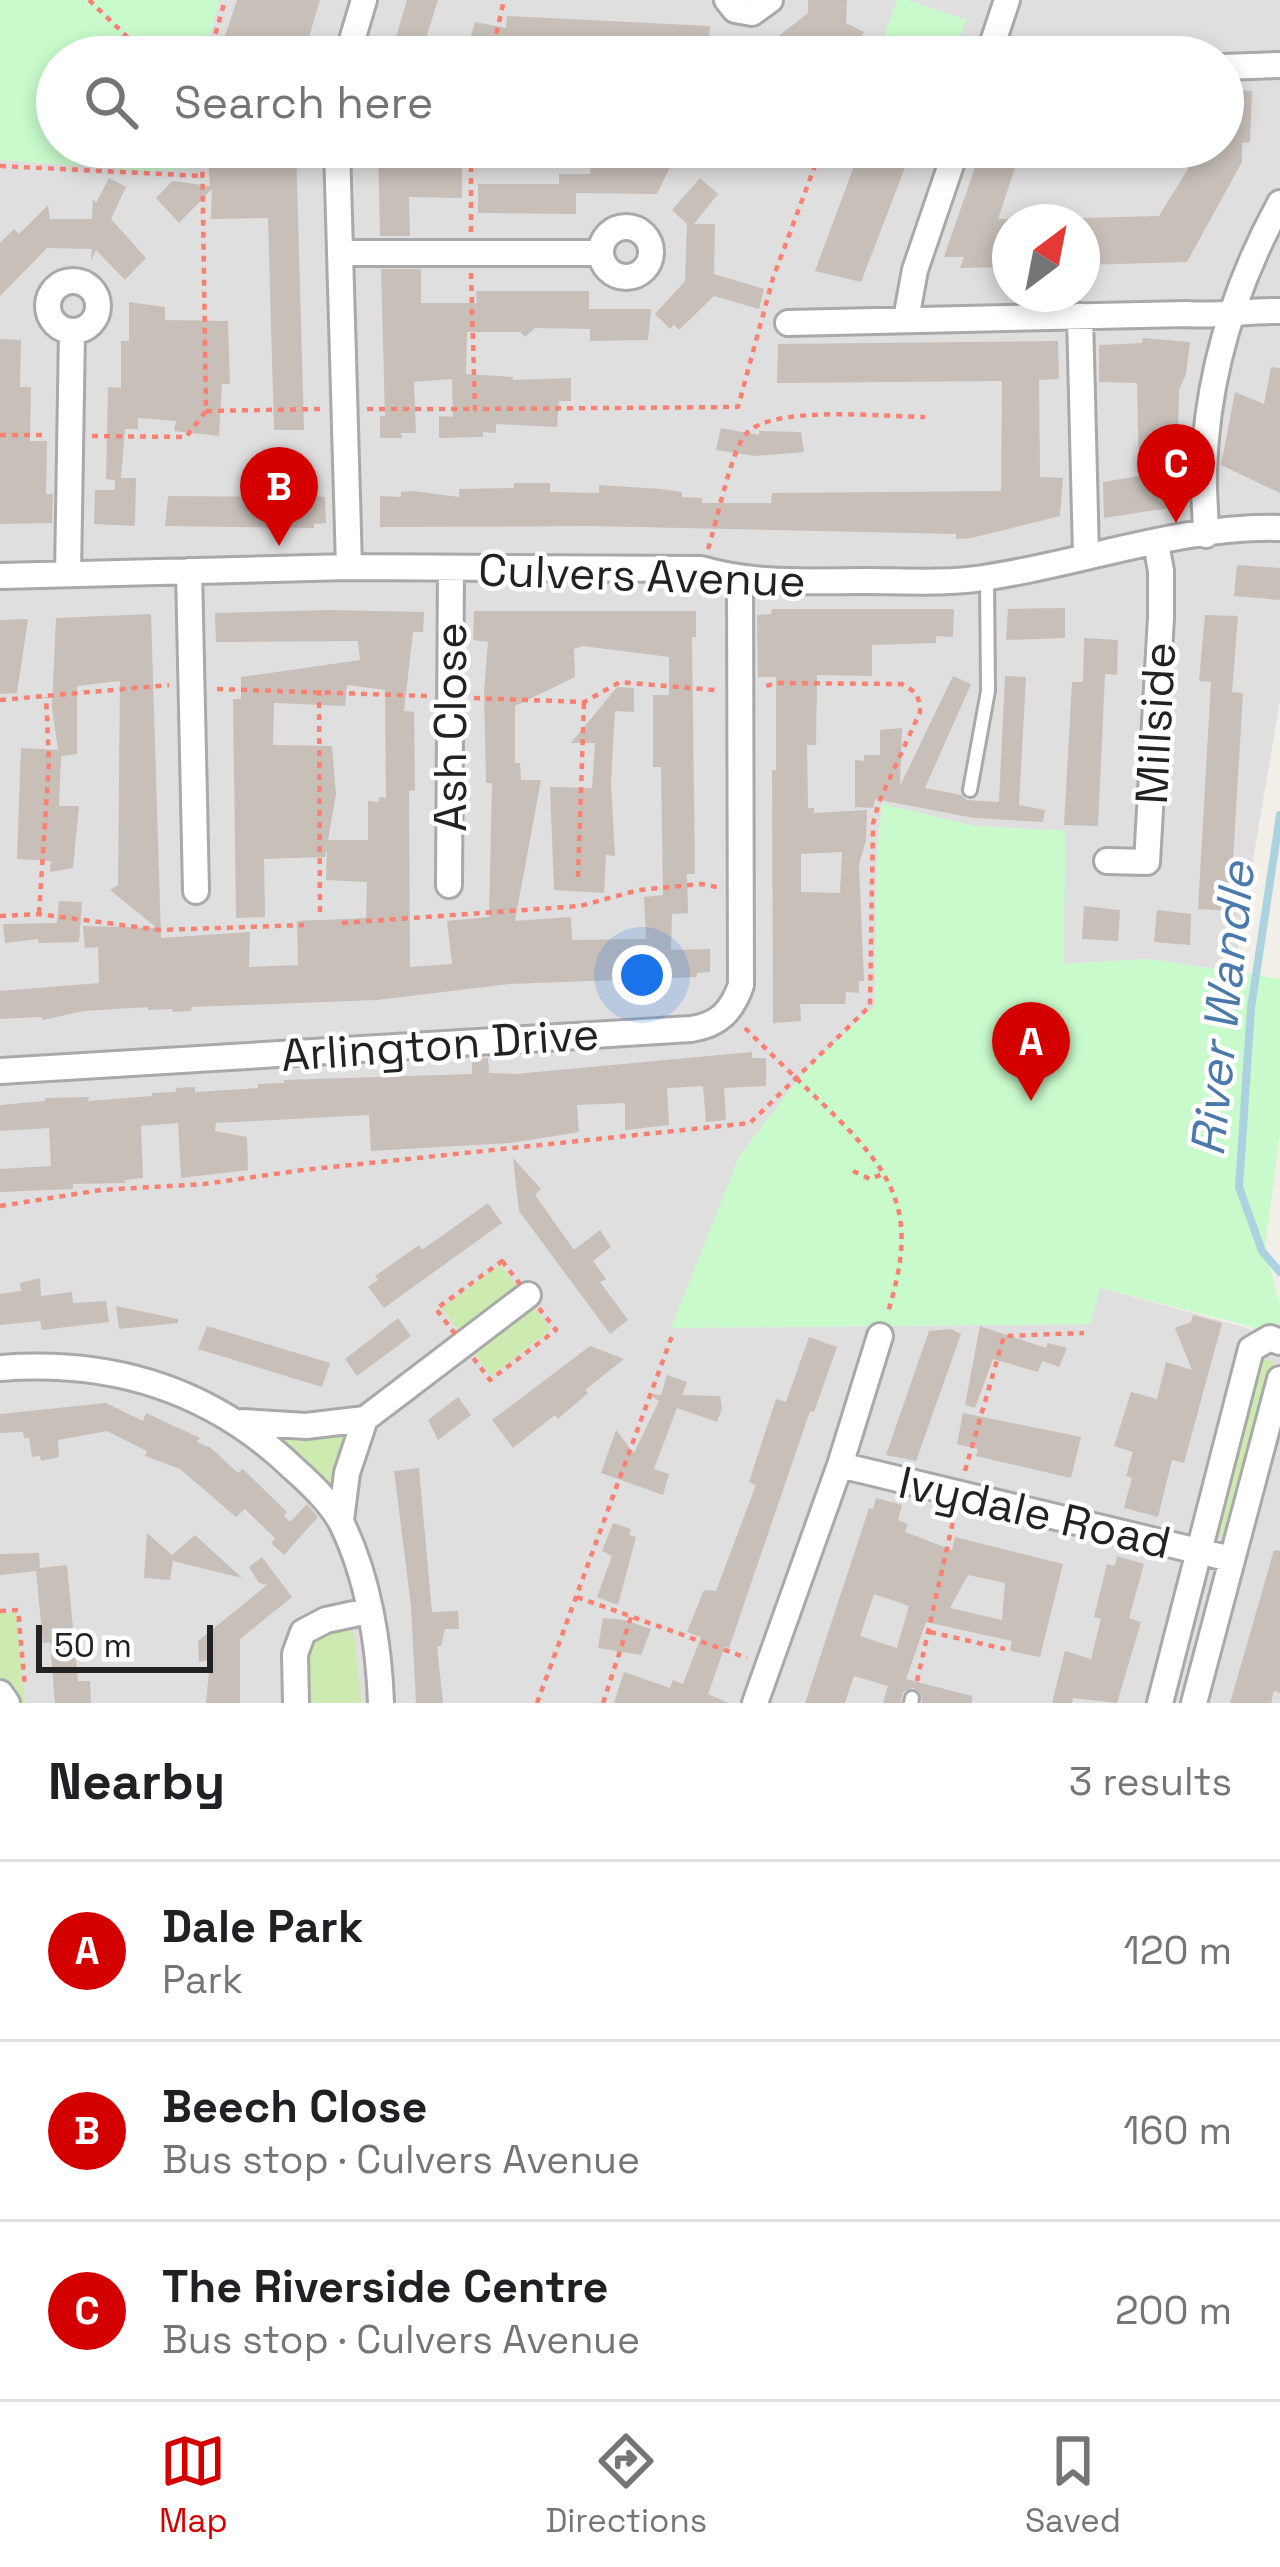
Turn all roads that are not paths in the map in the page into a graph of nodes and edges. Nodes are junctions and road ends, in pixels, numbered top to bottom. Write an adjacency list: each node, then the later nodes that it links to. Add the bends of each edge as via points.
1 (364, 0): 5 (street)
2 (727, 0): 3 (street, via 752,13)
3 (770, 0)
4 (1007, 0): 6 (street)
5 (353, 36)
6 (995, 36)
7 (1280, 65): 8 (street)
8 (1244, 66)
9 (338, 168): 12 (street)
10 (949, 168): 17 (street)
11 (1280, 202): 15 (street)
12 (340, 253): 13 (street); 24 (street)
13 (601, 253)
14 (1280, 311): 15 (street)
15 (1232, 313): 16 (street); 21 (street, via 1207,427)
16 (1080, 316): 17 (street); 23 (street)
17 (906, 319): 18 (street)
18 (788, 323)
19 (72, 332): 27 (street)
20 (1280, 528): 21 (street, Culvers Avenue)
21 (1206, 536): 22 (street, Culvers Avenue)
22 (1156, 543): 23 (street, Culvers Avenue); 32 (street, Millside, via 1162,603 1147,862)
23 (1086, 555): 29 (street, Culvers Avenue)
24 (349, 567): 25 (street, Culvers Avenue); 26 (street, Culvers Avenue)
25 (451, 568): 30 (street, Culvers Avenue, via 701,569); 33 (street, Ash Close)
26 (189, 571): 27 (street, Culvers Avenue); 34 (street)
27 (68, 574): 28 (street, Culvers Avenue)
28 (0, 576)
29 (987, 578): 30 (street, Culvers Avenue); 31 (lane, via 988,691)
30 (740, 581): 35 (street, Arlington Drive, via 741,986 718,1021 691,1029)
31 (970, 790)
32 (1107, 861)
33 (449, 885)
34 (196, 891)
35 (0, 1071)
36 (528, 1295): 41 (street)
37 (880, 1336): 43 (street)
38 (1280, 1342): 45 (street, via 1270,1338 1251,1349)
39 (0, 1368): 42 (street, via 80,1367 135,1377)
40 (1280, 1379): 46 (street)
41 (365, 1419): 42 (street, via 306,1426); 44 (street)
42 (239, 1421): 44 (street)
43 (840, 1465): 45 (street, Ivydale Road); 52 (street)
44 (340, 1520): 47 (street)
45 (1199, 1551): 46 (street, Ivydale Road); 53 (street)
46 (1231, 1559): 54 (street)
47 (368, 1611): 50 (street, via 303,1632); 51 (street)
48 (0, 1693): 49 (street)
49 (7, 1703)
50 (296, 1703)
51 (382, 1703)
52 (755, 1703)
53 (1160, 1703)
54 (1193, 1703)

